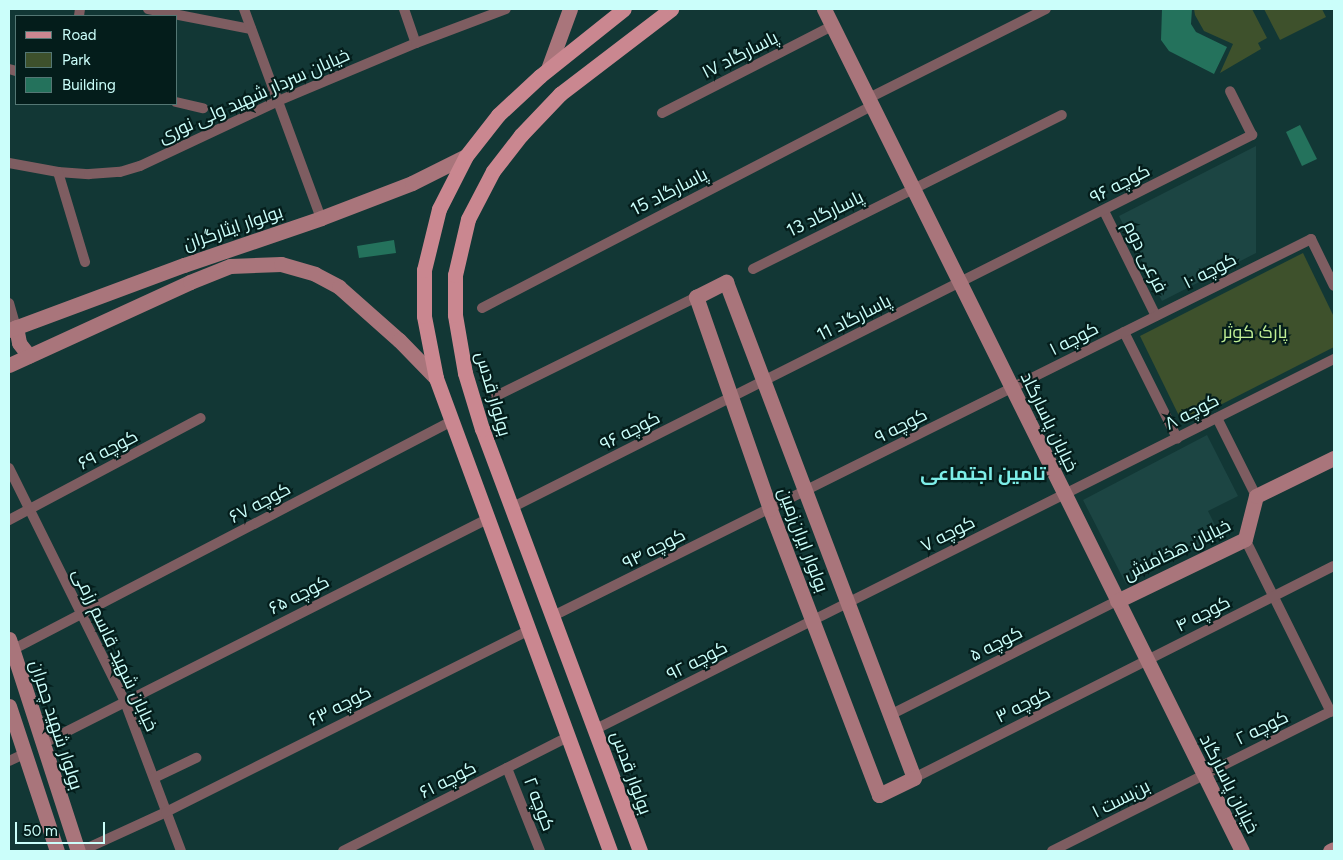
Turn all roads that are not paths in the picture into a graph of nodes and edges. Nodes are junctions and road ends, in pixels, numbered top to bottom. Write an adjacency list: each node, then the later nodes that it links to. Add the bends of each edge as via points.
1 (148, 9): 11 (street)
2 (244, 9): 11 (street)
3 (404, 9): 12 (street)
4 (506, 9): 12 (street, خیابان سردار شهید ولی نوری)
5 (570, 9): 13 (street)
6 (624, 9): 13 (main road)
7 (671, 9): 54 (main road, بولوار قدس, via 560,94 521,135 493,171 468,219 455,275 454,315 465,373)
8 (824, 9): 10 (street, خیابان پاسارگاد)
9 (1046, 9): 17 (street, پاسارگاد 15)
10 (832, 26): 17 (street, خیابان پاسارگاد); 19 (street, پاسارگاد ۱۷)
11 (251, 29): 15 (street)
12 (416, 43): 15 (street, خیابان سردار شهید ولی نوری)
13 (548, 69): 21 (main road, via 498,115)
14 (1230, 90): 25 (street, کوچه ۹۶, via 1252,135)
15 (278, 101): 23 (street, خیابان سردار شهید ولی نوری, via 140,166 120,172); 26 (street)
16 (178, 102): 18 (street)
17 (870, 102): 24 (street, خیابان پاسارگاد); 33 (street, پاسارگاد 15)
18 (203, 108)
19 (662, 113)
20 (1062, 116): 24 (street, پاسارگاد 13)
21 (466, 156): 26 (street, بولوار ایثارگران, via 412,183); 40 (main road, via 440,209 424,270 424,316)
22 (9, 163): 23 (street, خیابان سردار شهید ولی نوری)
23 (58, 172): 27 (street)
24 (912, 190): 28 (street, پاسارگاد 13); 29 (street, خیابان پاسارگاد)
25 (1104, 211): 29 (street, کوچه ۹۶); 34 (street, فرعی دوم)
26 (321, 218): 35 (street, بولوار ایثارگران)
27 (85, 262)
28 (753, 268)
29 (959, 284): 41 (street, پاسارگاد 11); 42 (street, خیابان پاسارگاد)
30 (1334, 286): 34 (street, کوچه ۱۰, via 1311,239)
31 (696, 297): 41 (street, بولوار ایران‌زمین, via 726,282); 43 (street); 44 (street, بولوار ایران‌زمین)
32 (9, 304): 35 (street)
33 (482, 308)
34 (1156, 316): 36 (street, کوچه ۱۰)
35 (13, 328): 37 (street)
36 (1124, 332): 42 (street, کوچه ۱); 48 (street)
37 (29, 356): 39 (street, بولوار ایثارگران); 40 (street, بولوار ایثارگران, via 230,266 281,264 315,274 339,287 392,333)
38 (1334, 359): 46 (street, کوچه ۸)
39 (9, 365)
40 (436, 378): 47 (main road)
41 (764, 382): 44 (street, کوچه ۹۶); 51 (street, بولوار ایران‌زمین)
42 (1011, 389): 51 (street, کوچه ۹); 52 (street, خیابان پاسارگاد)
43 (496, 396)
44 (730, 398): 54 (street, کوچه ۹۶); 55 (street, بولوار ایران‌زمین)
45 (201, 418): 56 (street, کوچه ۶۹)
46 (1217, 418): 48 (street, کوچه ۸); 53 (street)
47 (452, 421): 57 (main road); 64 (street, کوچه ۶۷)
48 (1177, 438): 52 (street, کوچه ۸)
49 (1334, 458): 53 (street)
50 (9, 468): 56 (street, خیابان شهید قاسم رزمی)
51 (805, 492): 55 (street, کوچه ۹); 63 (street, بولوار ایران‌زمین)
52 (1064, 495): 62 (street, خیابان پاسارگاد); 63 (street, کوچه ۷)
53 (1256, 496): 59 (street, خیابان هخامنش)
54 (511, 508): 65 (main road, بولوار قدس)
55 (770, 508): 65 (street, کوچه ۹۴); 66 (street, بولوار ایران‌زمین)
56 (30, 511): 58 (street, کوچه ۶۹); 64 (street, خیابان شهید قاسم رزمی)
57 (488, 519): 67 (main road); 70 (street, کوچه ۶۵)
58 (9, 520)
59 (1245, 539): 61 (street); 62 (street, خیابان هخامنش)
60 (1334, 566): 61 (street)
61 (1275, 596): 69 (street, کوچه ۴); 72 (street)
62 (1117, 601): 69 (street, خیابان پاسارگاد); 73 (street, کوچه ۵)
63 (848, 603): 66 (street, کوچه ۷); 73 (street, بولوار ایران‌زمین)
64 (83, 613): 68 (street, کوچه ۶۷); 70 (street, خیابان شهید قاسم رزمی)
65 (551, 617): 74 (main road, بولوار قدس)
66 (813, 620): 74 (street, کوچه ۹۲); 83 (street, بولوار ایران‌زمین, via 879,795)
67 (529, 630): 75 (main road); 84 (street, کوچه ۶۳)
68 (10, 644): 76 (street, بولوار شهید چمران)
69 (1147, 661): 81 (street, خیابان پاسارگاد); 83 (street, کوچه ۳)
70 (125, 702): 76 (street, کوچه ۶۵); 82 (street, خیابان شهید قاسم رزمی)
71 (9, 706): 77 (street)
72 (1333, 711): 81 (street, کوچه ۲)
73 (890, 715): 83 (street, بولوار ایران‌زمین)
74 (594, 730): 92 (main road, بولوار قدس)
75 (568, 737): 80 (street, کوچه ۶۱); 91 (main road)
76 (42, 744): 87 (street, بولوار شهید چمران)
77 (24, 754): 79 (street); 86 (street)
78 (196, 758): 82 (street)
79 (9, 761)
80 (507, 768): 89 (street, کوچه ۶۱); 90 (street, کوچه ۲)
81 (1204, 775): 93 (street, بن‌بست ۱); 94 (street, خیابان پاسارگاد)
82 (154, 778): 84 (street, خیابان شهید قاسم رزمی)
83 (914, 778)
84 (166, 812): 87 (street, کوچه ۶۳); 88 (street, خیابان شهید قاسم رزمی)
85 (1334, 849): 95 (street)
86 (57, 851)
87 (80, 851)
88 (181, 851)
89 (343, 851)
90 (540, 851)
91 (610, 851)
92 (640, 851)
93 (1052, 851)
94 (1242, 851)
95 (1330, 851)

